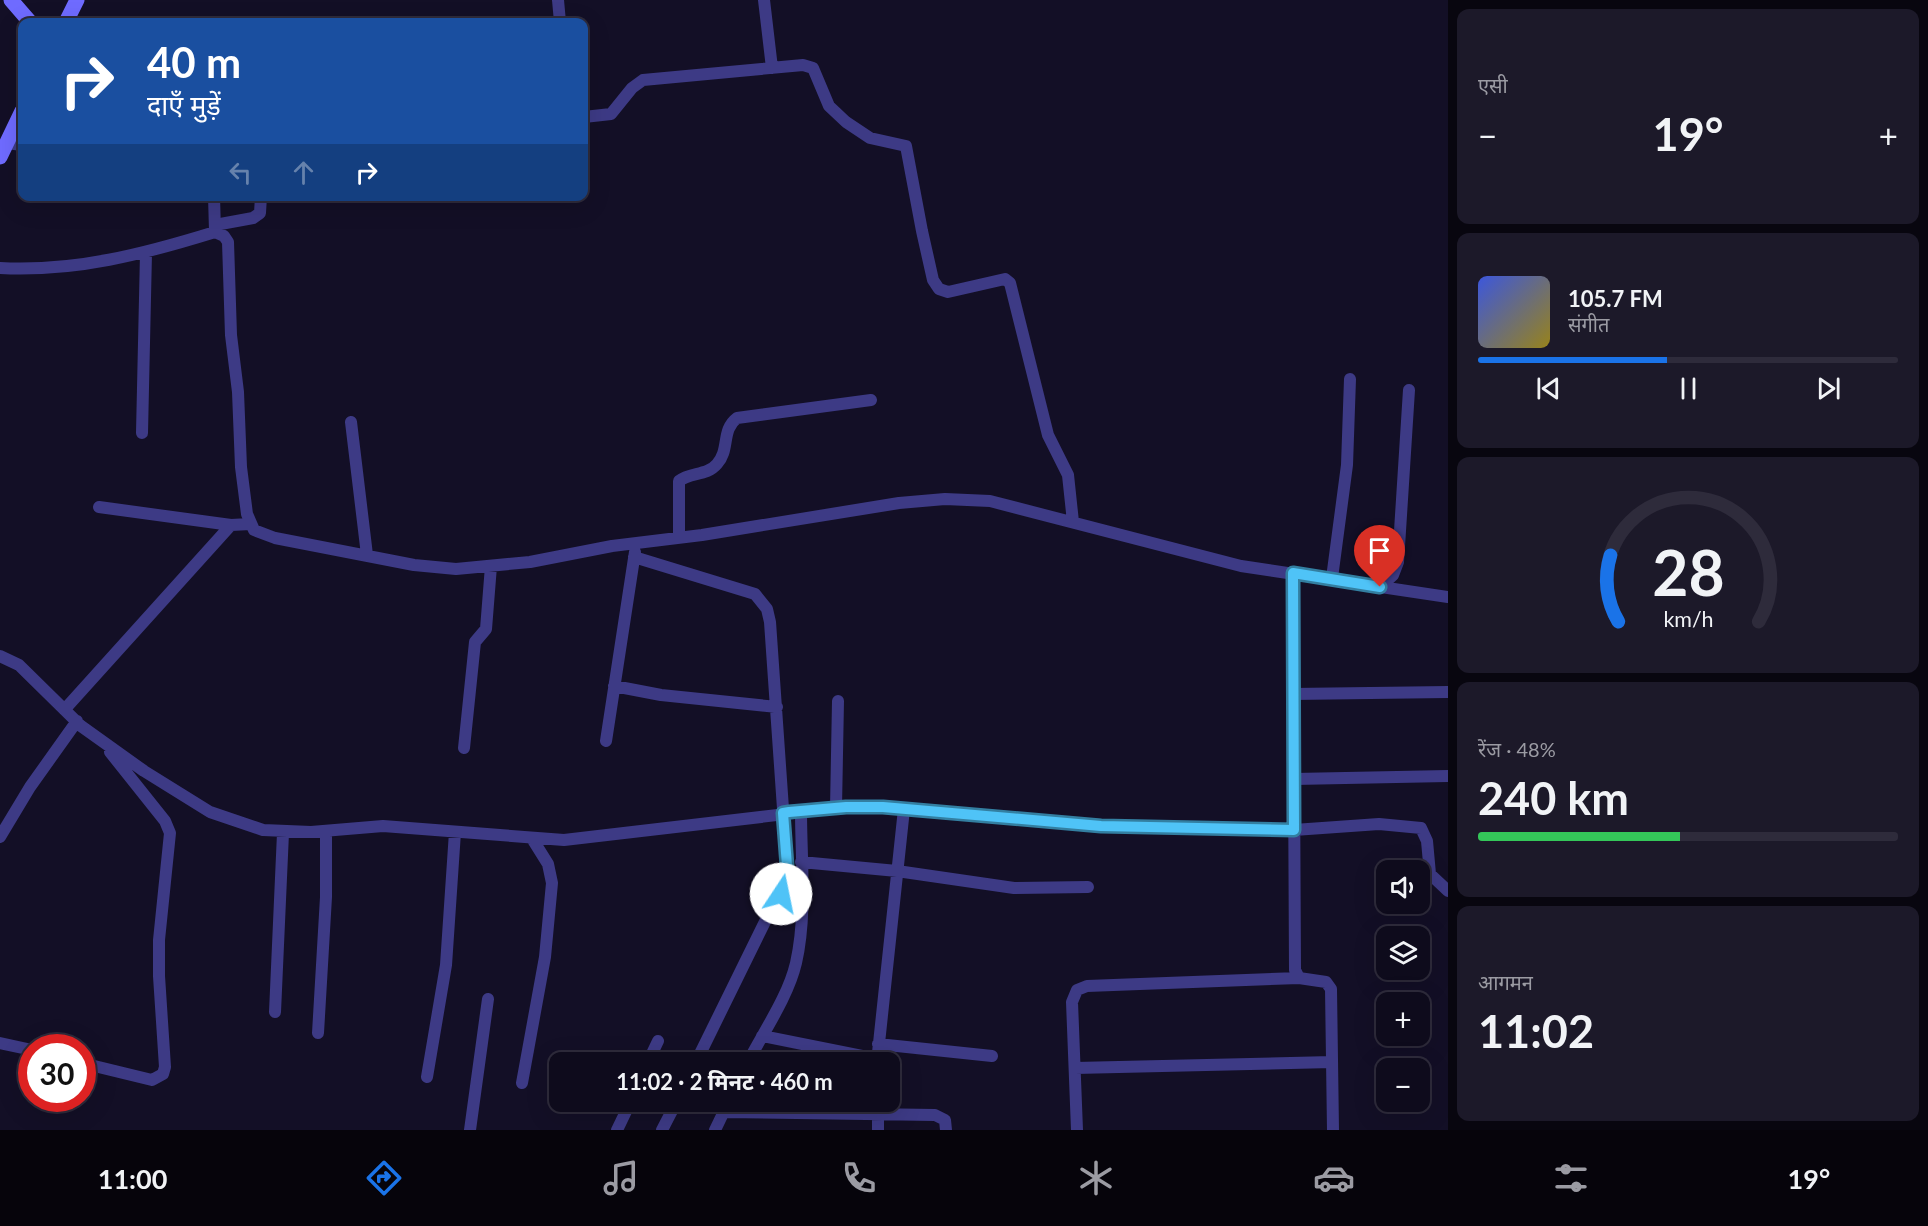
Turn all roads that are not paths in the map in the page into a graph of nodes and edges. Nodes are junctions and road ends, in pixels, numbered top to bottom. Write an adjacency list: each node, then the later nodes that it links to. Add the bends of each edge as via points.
1 (11, 0): 5 (main road)
2 (77, 0): 6 (main road)
3 (558, 0): 7 (street)
4 (764, 0): 8 (street)
5 (27, 18)
6 (68, 18)
7 (560, 18)
8 (772, 68): 9 (street, via 643,80 611,114); 23 (street, via 809,66 817,74 829,106 846,122 870,138 906,146 933,280 939,289 948,292 1005,279 1010,283 1048,435 1068,475)
9 (588, 117)
10 (18, 120): 11 (main road)
11 (8, 142)
12 (214, 201): 14 (street)
13 (261, 201): 14 (street, via 256,216)
14 (215, 229): 15 (street); 24 (street, via 228,242 241,467)
15 (146, 253): 16 (street, via 78,265); 21 (street)
16 (0, 268)
17 (1350, 379): 31 (street, via 1347,465)
18 (1409, 390): 32 (street, via 1398,562 1394,575)
19 (871, 400): 26 (street, via 737,418 728,428 717,465 679,482)
20 (351, 422): 28 (street)
21 (141, 433)
22 (99, 507): 25 (street)
23 (1073, 522): 26 (street, via 990,501 945,499); 30 (street, via 1187,554)
24 (250, 524): 25 (street); 28 (street, via 260,534 275,538)
25 (231, 525): 40 (street)
26 (679, 537): 27 (street)
27 (635, 551): 29 (street, via 607,547); 35 (street); 39 (street, via 742,588 762,600 770,622)
28 (367, 555): 29 (street, via 436,568)
29 (491, 566): 44 (street, via 486,629 475,642)
30 (1293, 573): 31 (street); 37 (street)
31 (1332, 578): 32 (street)
32 (1380, 587): 33 (street)
33 (1448, 597)
34 (0, 656): 40 (street, via 19,665)
35 (614, 686): 39 (street); 43 (street)
36 (1448, 692): 37 (street)
37 (1292, 693): 46 (street)
38 (838, 701): 47 (street)
39 (777, 707): 49 (street)
40 (65, 709): 41 (street)
41 (77, 721): 42 (street); 54 (street)
42 (101, 741): 53 (street, via 210,812 250,827); 76 (street, via 165,821 170,833 159,940 163,1074 152,1080)
43 (606, 741)
44 (464, 748)
45 (1448, 776): 46 (street)
46 (1294, 779): 50 (street)
47 (837, 808): 48 (street); 49 (street)
48 (904, 809): 50 (street, via 1089,826); 57 (street)
49 (792, 812): 55 (street, via 596,837); 56 (street); 70 (street, via 781,894)
50 (1294, 830): 59 (street, via 1379,824 1417,826 1426,836 1430,874); 60 (street, via 1295,970)
51 (326, 831): 52 (street, via 383,826); 53 (street); 63 (street)
52 (455, 832): 55 (street); 78 (street, via 446,965)
53 (283, 833): 62 (street)
54 (0, 837)
55 (533, 840): 79 (street, via 548,864 552,883 545,957)
56 (801, 862): 57 (street); 64 (street, via 796,962)
57 (897, 871): 58 (street, via 1014,888); 67 (street)
58 (1088, 887)
59 (1448, 891)
60 (1299, 978): 75 (street, via 1330,985); 77 (street, via 1081,988 1072,1002)
61 (488, 999): 85 (street)
62 (275, 1012)
63 (318, 1033)
64 (762, 1036): 71 (street); 72 (street)
65 (658, 1041): 69 (street)
66 (0, 1042): 68 (street)
67 (878, 1044): 73 (street); 74 (street)
68 (18, 1046)
69 (653, 1052)
70 (701, 1052)
71 (753, 1052)
72 (836, 1052)
73 (878, 1052)
74 (992, 1056)
75 (1332, 1062): 77 (street); 92 (street)
76 (96, 1066)
77 (1075, 1068): 91 (street)
78 (427, 1077)
79 (522, 1083)
80 (626, 1112): 86 (street)
81 (671, 1112): 87 (street)
82 (723, 1112): 88 (street)
83 (827, 1112): 84 (street)
84 (878, 1115): 89 (street); 90 (street, via 935,1115 945,1120)
85 (470, 1130)
86 (617, 1130)
87 (662, 1130)
88 (715, 1130)
89 (878, 1130)
90 (946, 1130)
91 (1077, 1130)
92 (1333, 1130)

